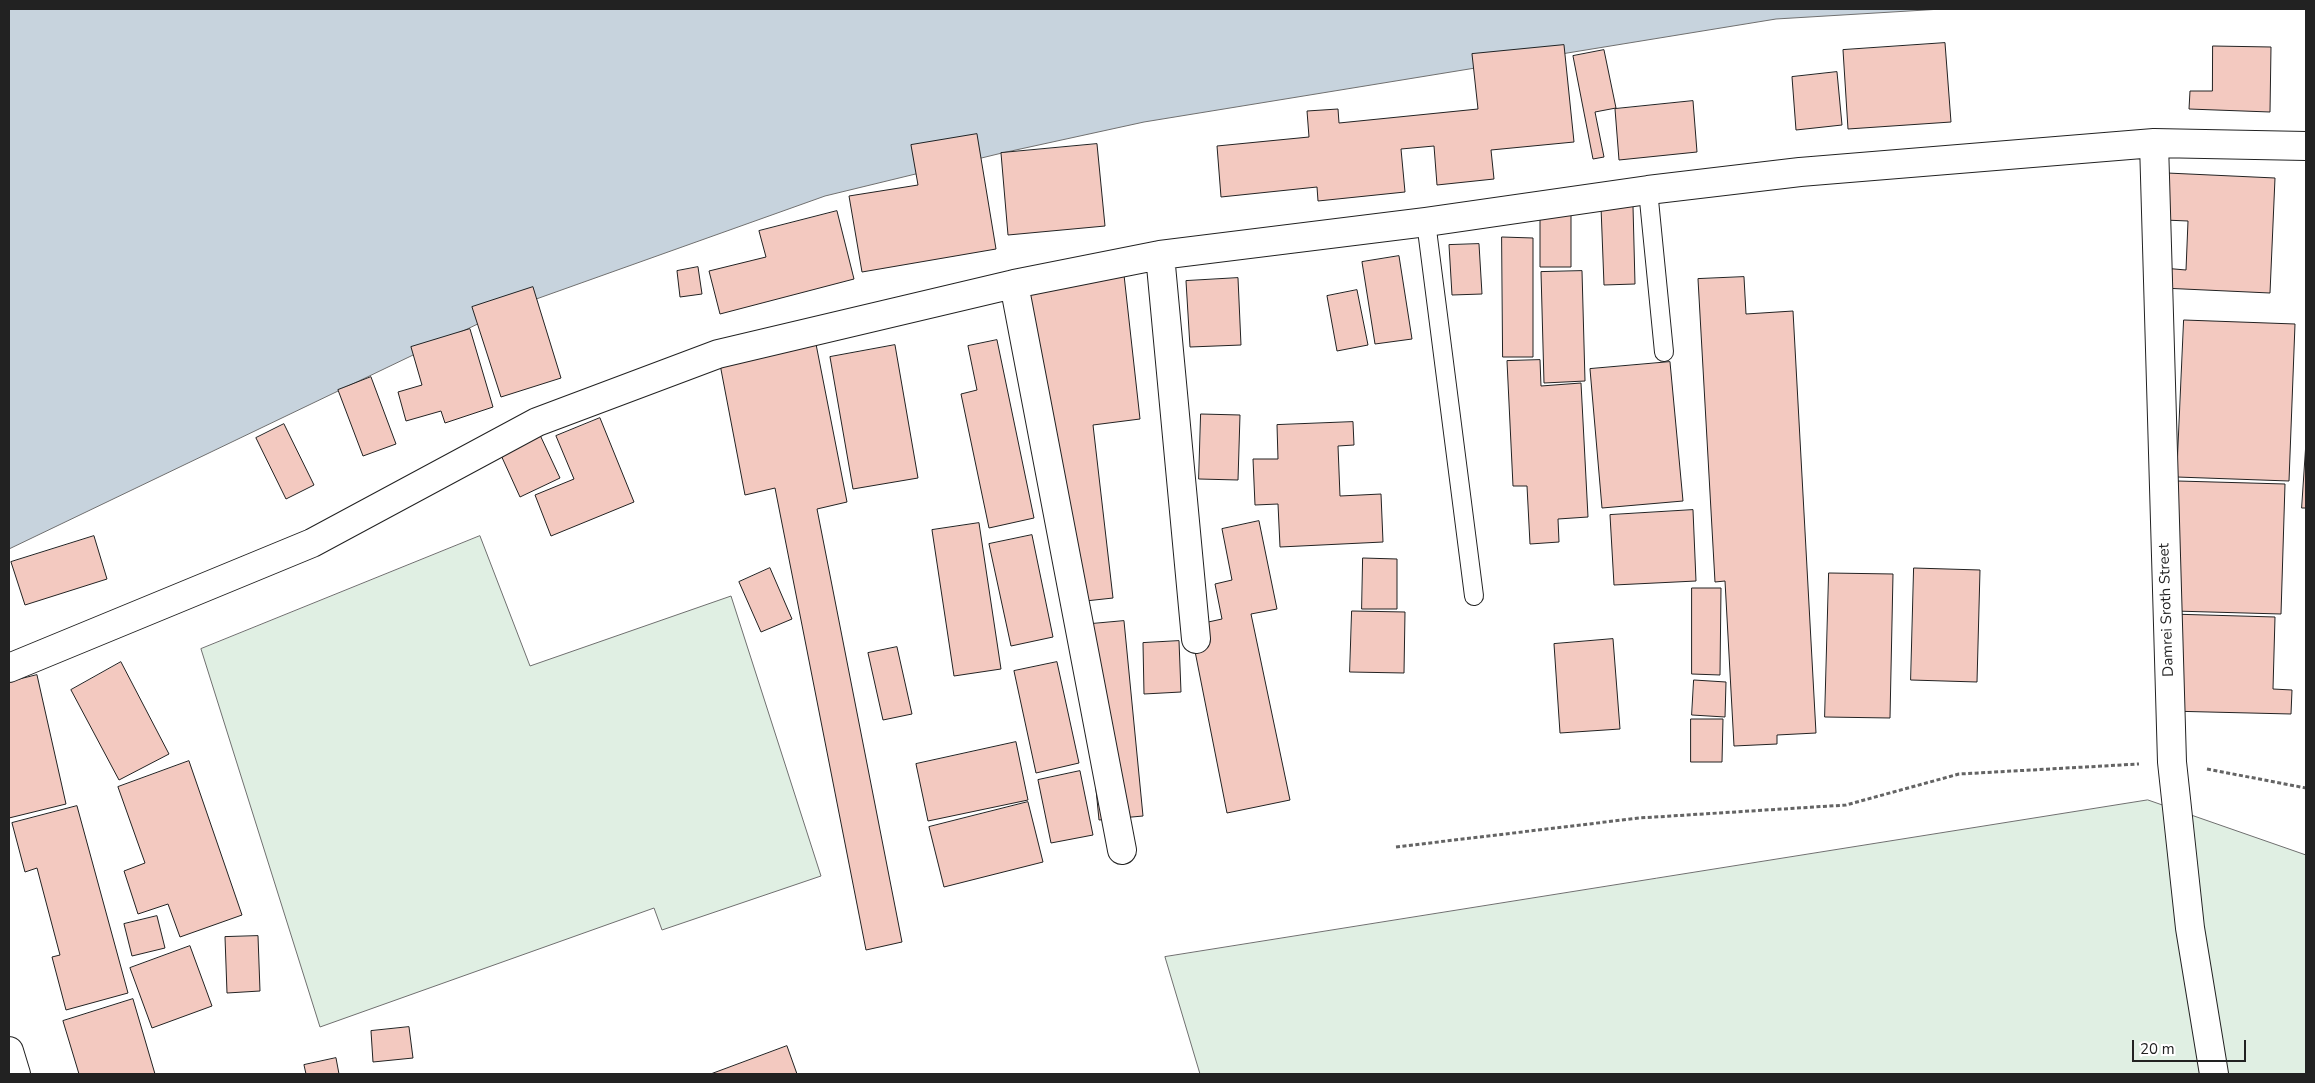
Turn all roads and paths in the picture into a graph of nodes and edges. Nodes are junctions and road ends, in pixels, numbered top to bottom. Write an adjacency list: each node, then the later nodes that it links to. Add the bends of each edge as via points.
1 (2154, 144): 2 (street); 3 (street, via 1800,172); 11 (street, Damrei Sroth Street)
2 (2306, 146)
3 (1648, 190): 4 (street); 7 (lane)
4 (1426, 222): 5 (street); 8 (lane)
5 (1160, 255): 6 (street); 9 (street)
6 (1014, 284): 10 (street, via 718,354 537,422 312,542); 14 (street)
7 (1664, 352)
8 (1474, 596)
9 (1196, 639)
10 (9, 668)
11 (2172, 762): 12 (path); 13 (path, via 1959,774 1846,805 1639,818); 17 (street, Damrei Sroth Street, via 2190,928)
12 (2306, 788)
13 (1396, 847)
14 (1122, 850)
15 (9, 1052): 16 (street)
16 (16, 1074)
17 (2214, 1074)

